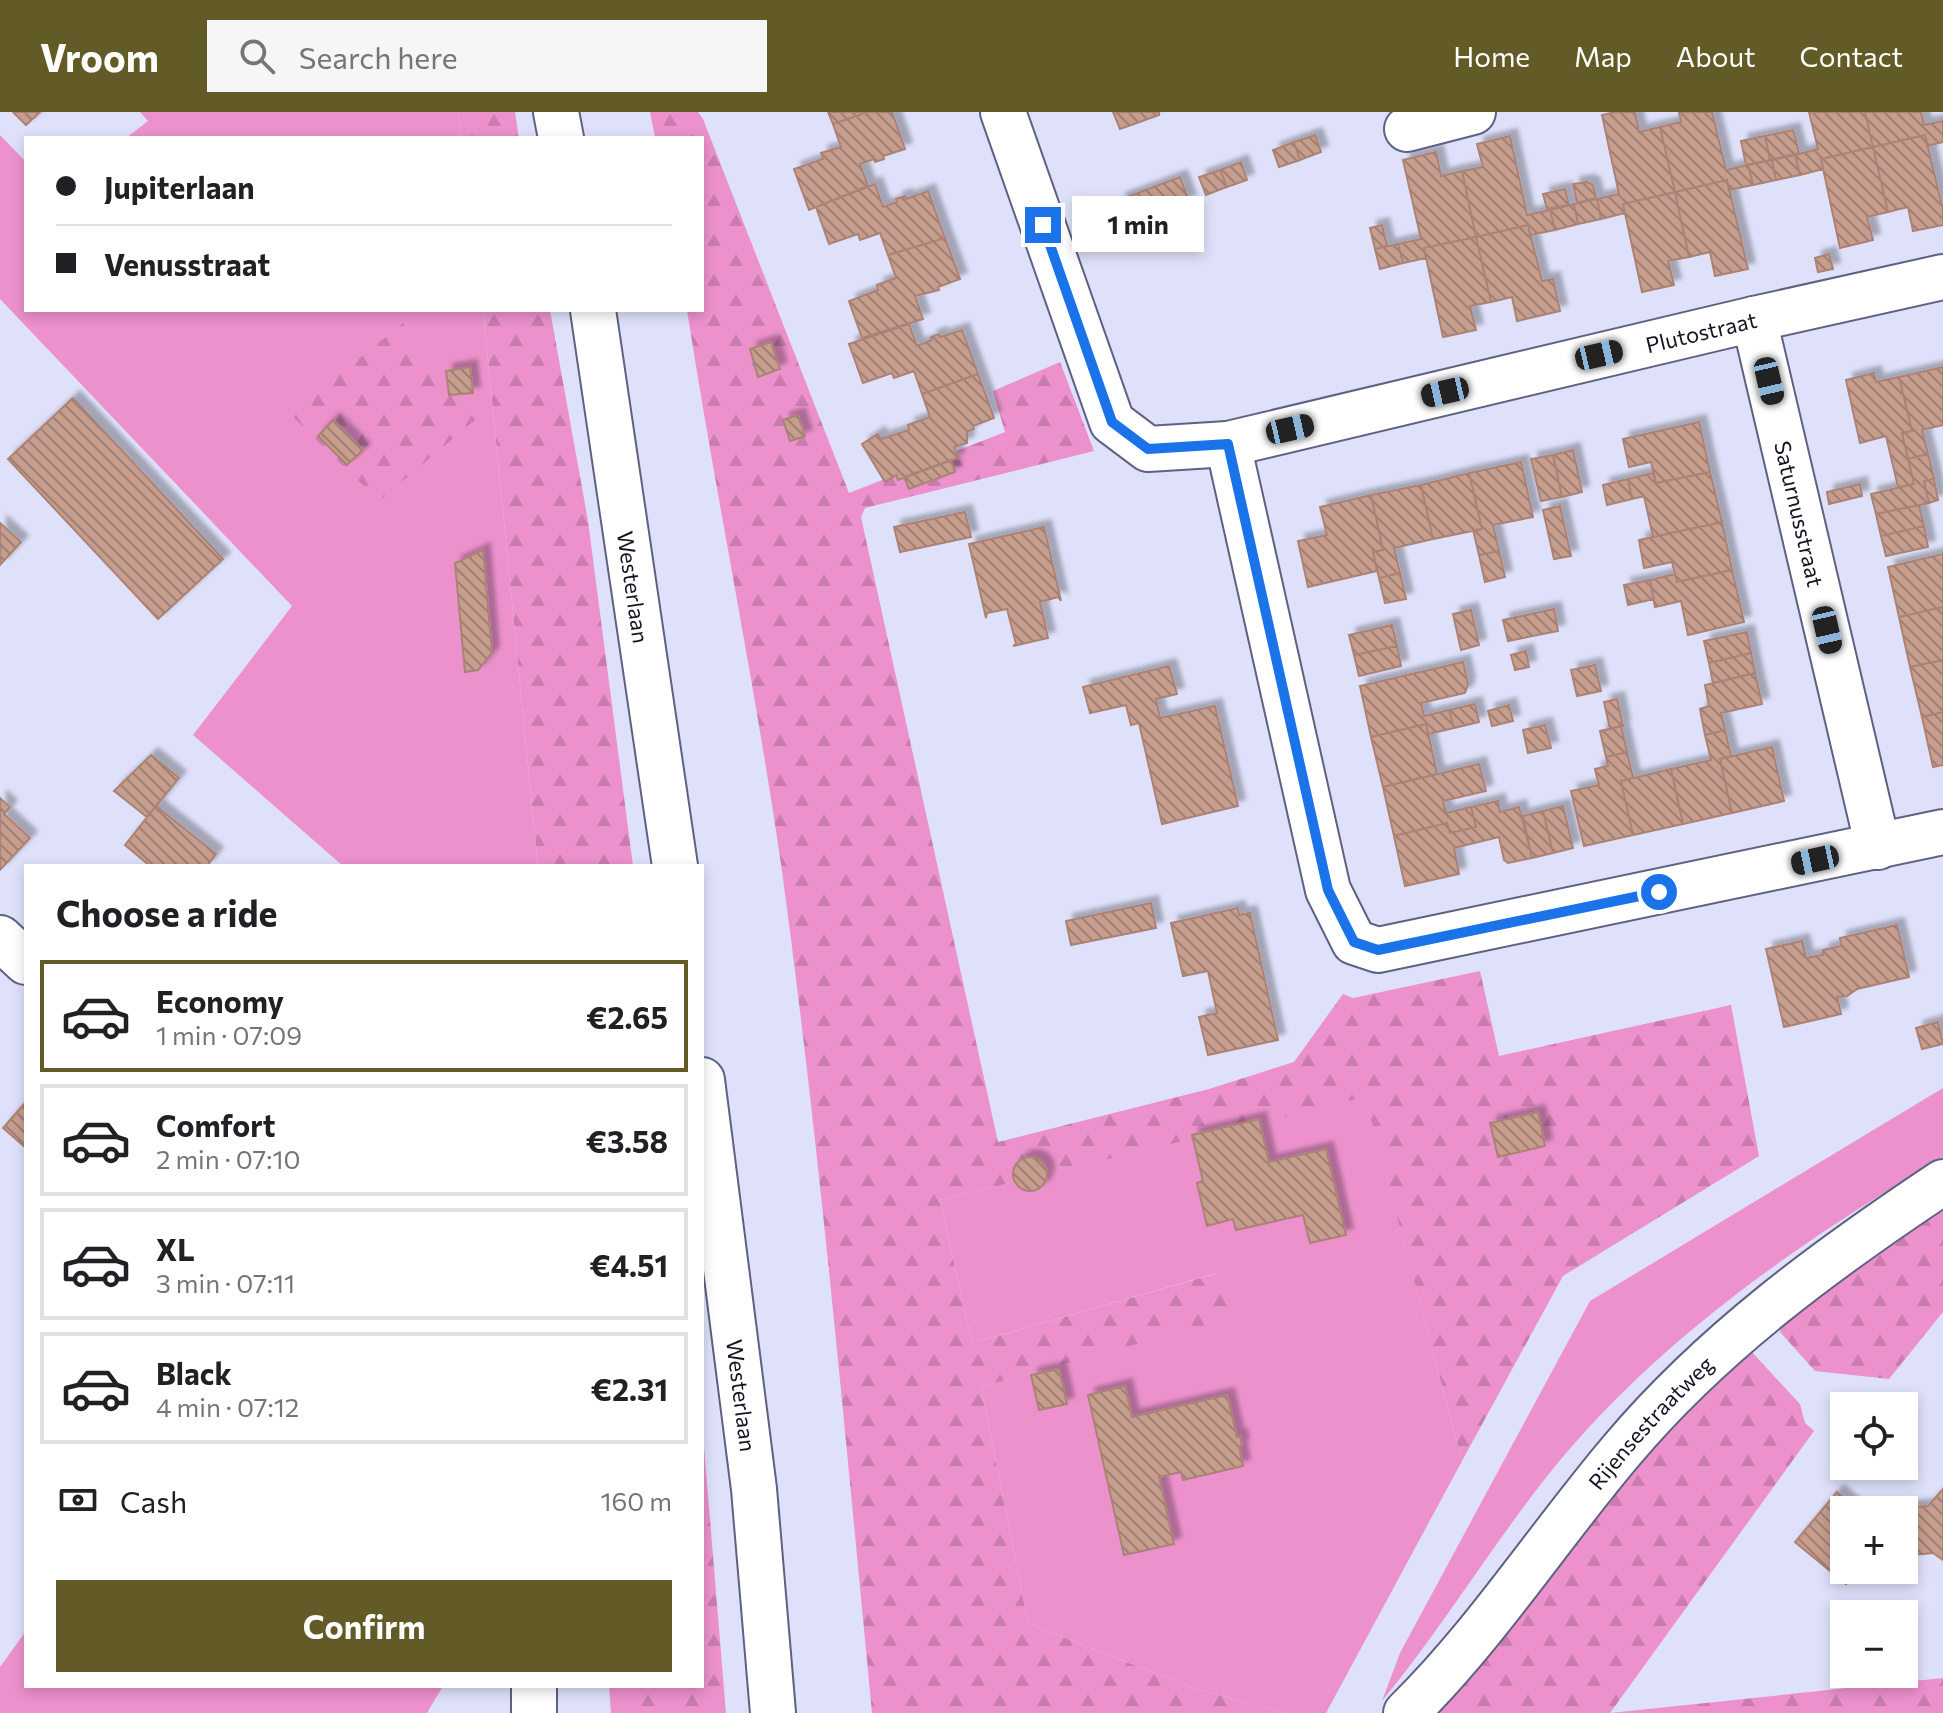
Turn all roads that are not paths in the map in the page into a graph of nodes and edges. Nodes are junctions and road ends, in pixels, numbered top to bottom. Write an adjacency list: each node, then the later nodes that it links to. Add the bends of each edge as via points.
1 (556, 112): 5 (street)
2 (1003, 112): 9 (street, Plutostraat, via 1112,422 1148,449)
3 (1473, 112): 4 (street)
4 (1407, 129)
5 (561, 136)
6 (1943, 277): 8 (street, Plutostraat)
7 (593, 312): 12 (street, Westerlaan)
8 (1754, 319): 9 (street, Plutostraat); 11 (street, Saturnusstraat)
9 (1228, 444): 11 (street, via 1328,890 1354,942 1378,950)
10 (1943, 832): 11 (street)
11 (1878, 847)
12 (675, 864)
13 (0, 938): 14 (street)
14 (24, 960)
15 (704, 1096): 19 (street, Westerlaan, via 754,1489)
16 (1943, 1182): 20 (street, Rijensestraatweg, via 1856,1240 1711,1355 1623,1448 1443,1676)
17 (534, 1688): 18 (street)
18 (534, 1713)
19 (773, 1713)
20 (1406, 1713)

